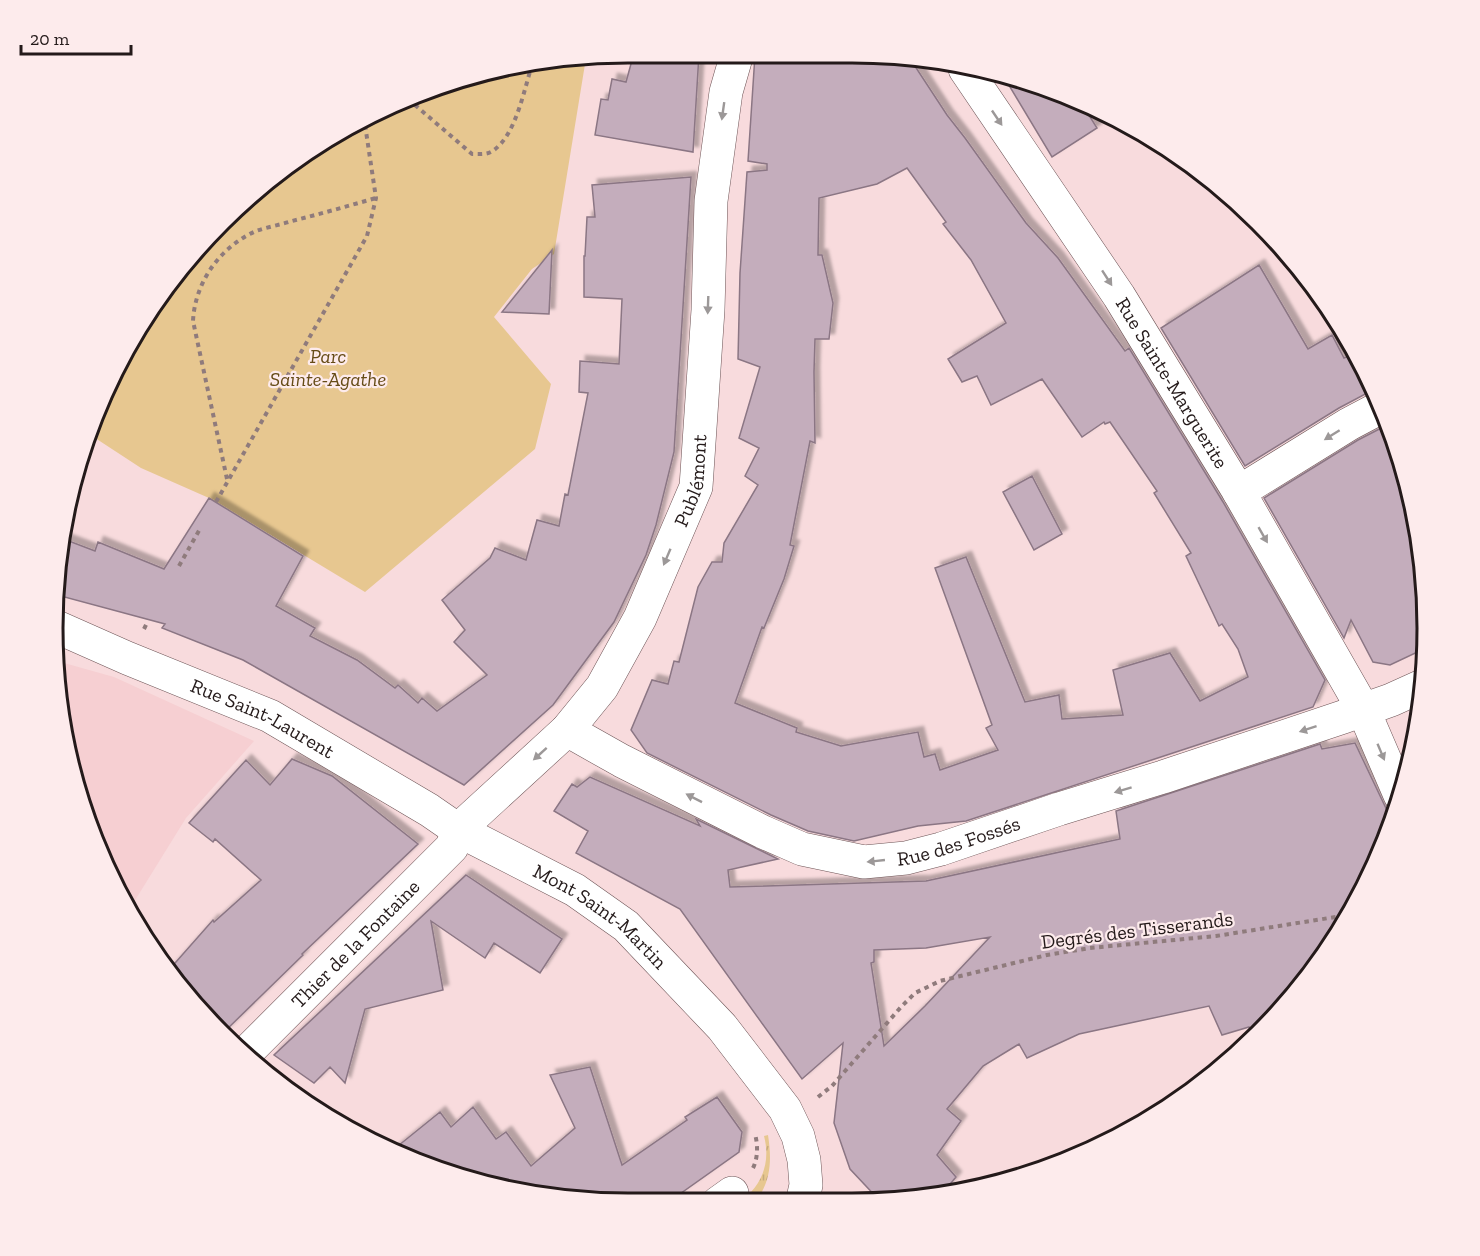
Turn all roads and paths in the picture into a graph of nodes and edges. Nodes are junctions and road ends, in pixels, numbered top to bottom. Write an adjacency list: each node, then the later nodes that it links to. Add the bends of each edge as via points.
1 (734, 63): 16 (street, Publémont, one-way to 16, via 726,92 711,201 696,487 640,618 602,687)
2 (530, 72): 4 (path, via 516,119 494,150 483,155 472,154)
3 (970, 76): 9 (street, Rue Sainte-Marguerite, one-way to 9, via 1119,296)
4 (415, 105)
5 (365, 128): 6 (path)
6 (376, 198): 8 (path, via 368,236); 8 (path, via 256,231 215,263 202,282 193,321)
7 (1374, 411): 9 (street, one-way to 9)
8 (227, 480): 10 (path)
9 (1239, 492): 15 (street, Rue Sainte-Marguerite, one-way to 15)
10 (216, 502)
11 (201, 527): 12 (path)
12 (179, 566)
13 (63, 630): 18 (street, Rue Saint-Laurent, via 270,716)
14 (1413, 690): 15 (street, Rue des Fossés)
15 (1363, 709): 16 (street, Rue des Fossés, one-way to 16, via 941,849 906,858 864,862 802,849 763,832); 17 (street, Rue Sainte-Marguerite, one-way to 17)
16 (567, 730): 18 (street, Publémont, one-way to 18)
17 (1395, 784)
18 (458, 830): 20 (street, Thier de la Fontaine, via 452,848); 24 (street, Mont Saint-Martin, via 576,890 626,926 684,985 722,1027 791,1119 806,1174)
19 (1337, 917): 21 (path, Degrés des Tisserands, via 1216,936 1090,948 940,981 915,993)
20 (250, 1049)
21 (832, 1086)
22 (752, 1124): 23 (path, via 757,1142 756,1161 748,1179)
23 (731, 1193)
24 (803, 1193)

